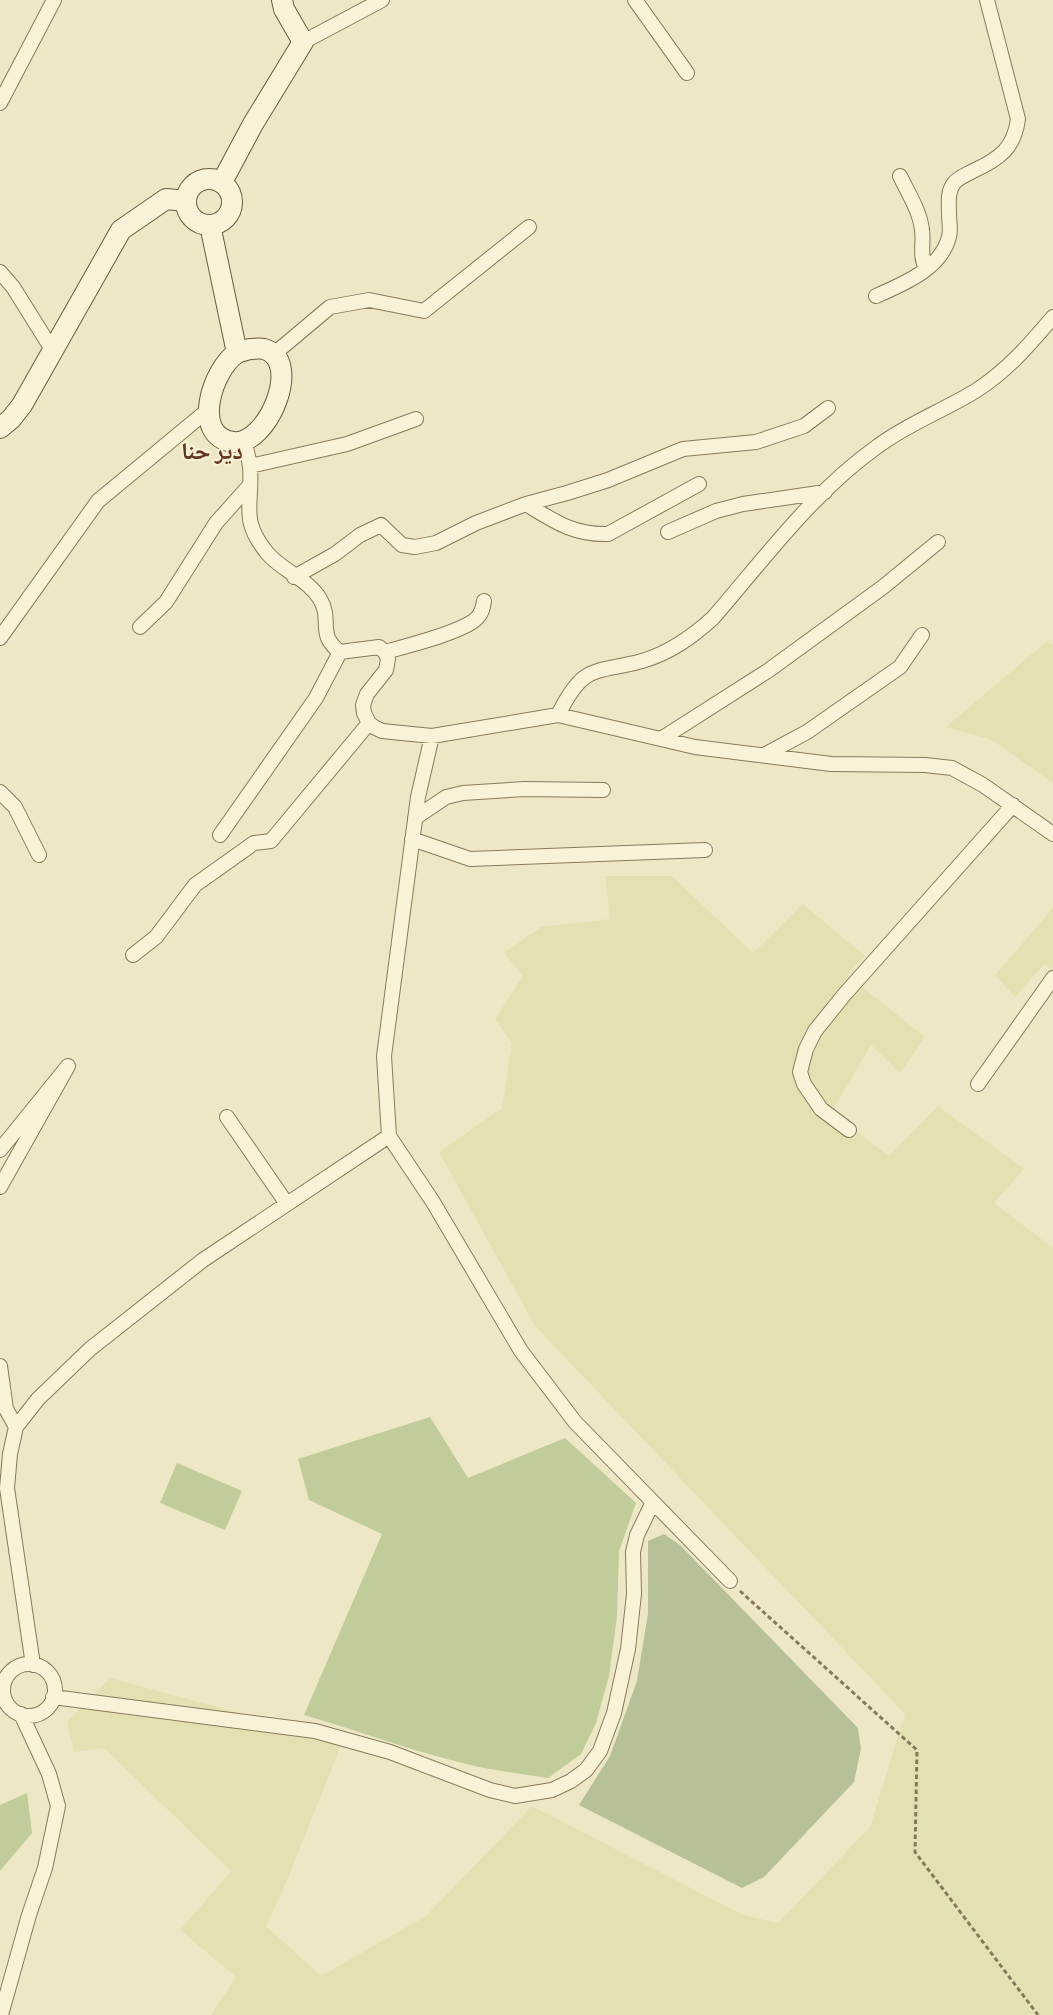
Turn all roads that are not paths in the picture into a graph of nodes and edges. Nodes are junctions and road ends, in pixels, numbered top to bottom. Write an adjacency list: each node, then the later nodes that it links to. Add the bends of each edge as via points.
1 (54, 0): 8 (street)
2 (282, 0): 6 (street)
3 (382, 0): 6 (street)
4 (635, 0): 7 (street)
5 (987, 0): 14 (street, via 1018,119 1016,136 997,159 954,182 949,197 950,235 945,247)
6 (303, 42): 10 (street)
7 (687, 73)
8 (0, 103)
9 (900, 176): 14 (street, via 917,210)
10 (222, 182): 11 (street, via 214,178 198,181); 12 (street, via 232,195 230,212 225,219)
11 (186, 201): 12 (street, via 191,216); 18 (street, via 166,200 121,230)
12 (210, 225): 19 (street)
13 (529, 228): 20 (street, via 424,311 369,300 330,307)
14 (926, 268): 16 (street, via 906,283)
15 (0, 272): 18 (street)
16 (876, 296)
17 (1053, 317): 29 (street, via 1005,369 977,390 877,446)
18 (53, 351): 24 (street, via 22,405)
19 (237, 353): 20 (street, via 264,349); 22 (street, via 225,365)
20 (274, 354): 25 (street, via 280,362 278,395 270,416)
21 (828, 408): 30 (street, via 804,426 756,442 683,449 608,480)
22 (208, 410): 25 (street, via 212,429 221,438); 37 (street, via 98,501)
23 (416, 419): 26 (street, via 347,444)
24 (0, 428)
25 (244, 440): 26 (street)
26 (250, 466): 28 (street)
27 (699, 484): 30 (street, via 608,534 578,532)
28 (249, 486): 33 (street, via 248,511 254,534); 35 (street, via 216,523 166,602)
29 (825, 492): 31 (street, via 743,504); 40 (street, via 699,631 642,661 592,672 570,691)
30 (526, 504): 33 (street, via 436,543 415,548 402,545 381,525)
31 (668, 532)
32 (938, 542): 43 (street, via 769,670)
33 (294, 577): 38 (street, via 314,589 327,615 326,637)
34 (484, 601): 39 (street, via 476,620)
35 (140, 627)
36 (922, 635): 44 (street, via 900,667 807,732)
37 (0, 638)
38 (340, 652): 39 (street, via 379,647); 50 (street, via 316,698)
39 (385, 652): 41 (street, via 386,670 363,705)
40 (558, 715): 42 (street); 43 (street)
41 (369, 723): 42 (street, via 382,731); 54 (street, via 272,841 254,843 195,885 156,937)
42 (432, 735): 48 (street)
43 (661, 739): 44 (street)
44 (764, 755): 47 (street, via 831,764 951,768)
45 (603, 790): 48 (street, via 463,793 447,797)
46 (0, 792): 53 (street, via 15,807)
47 (1013, 806): 49 (street); 58 (street, via 815,1031 800,1072 804,1084 821,1109)
48 (415, 818): 51 (street)
49 (1053, 834)
50 (220, 835)
51 (412, 839): 52 (street, via 470,859); 59 (street, via 384,1056)
52 (705, 850)
53 (39, 855)
54 (133, 956)
55 (1053, 978): 56 (street)
56 (978, 1084)
57 (227, 1117): 62 (street)
58 (849, 1130)
59 (389, 1136): 62 (street); 65 (street, via 521,1351 575,1422)
60 (0, 1150): 61 (street, via 68,1066)
61 (0, 1187)
62 (287, 1204): 64 (street, via 203,1260 90,1349 38,1399)
63 (0, 1366): 64 (street, via 6,1409)
64 (16, 1427): 67 (street, via 7,1488)
65 (653, 1502): 66 (street); 69 (street, via 633,1552 634,1594 628,1649 614,1713 600,1751 586,1770 552,1790 516,1796 490,1790 390,1752 315,1731)
66 (730, 1581)
67 (33, 1665): 68 (street, via 16,1667); 69 (street, via 48,1673)
68 (3, 1679): 70 (street, via 6,1703)
69 (53, 1697): 70 (street, via 36,1715)
70 (21, 1714): 71 (street, via 49,1774 58,1806 45,1868)
71 (1, 2015)

